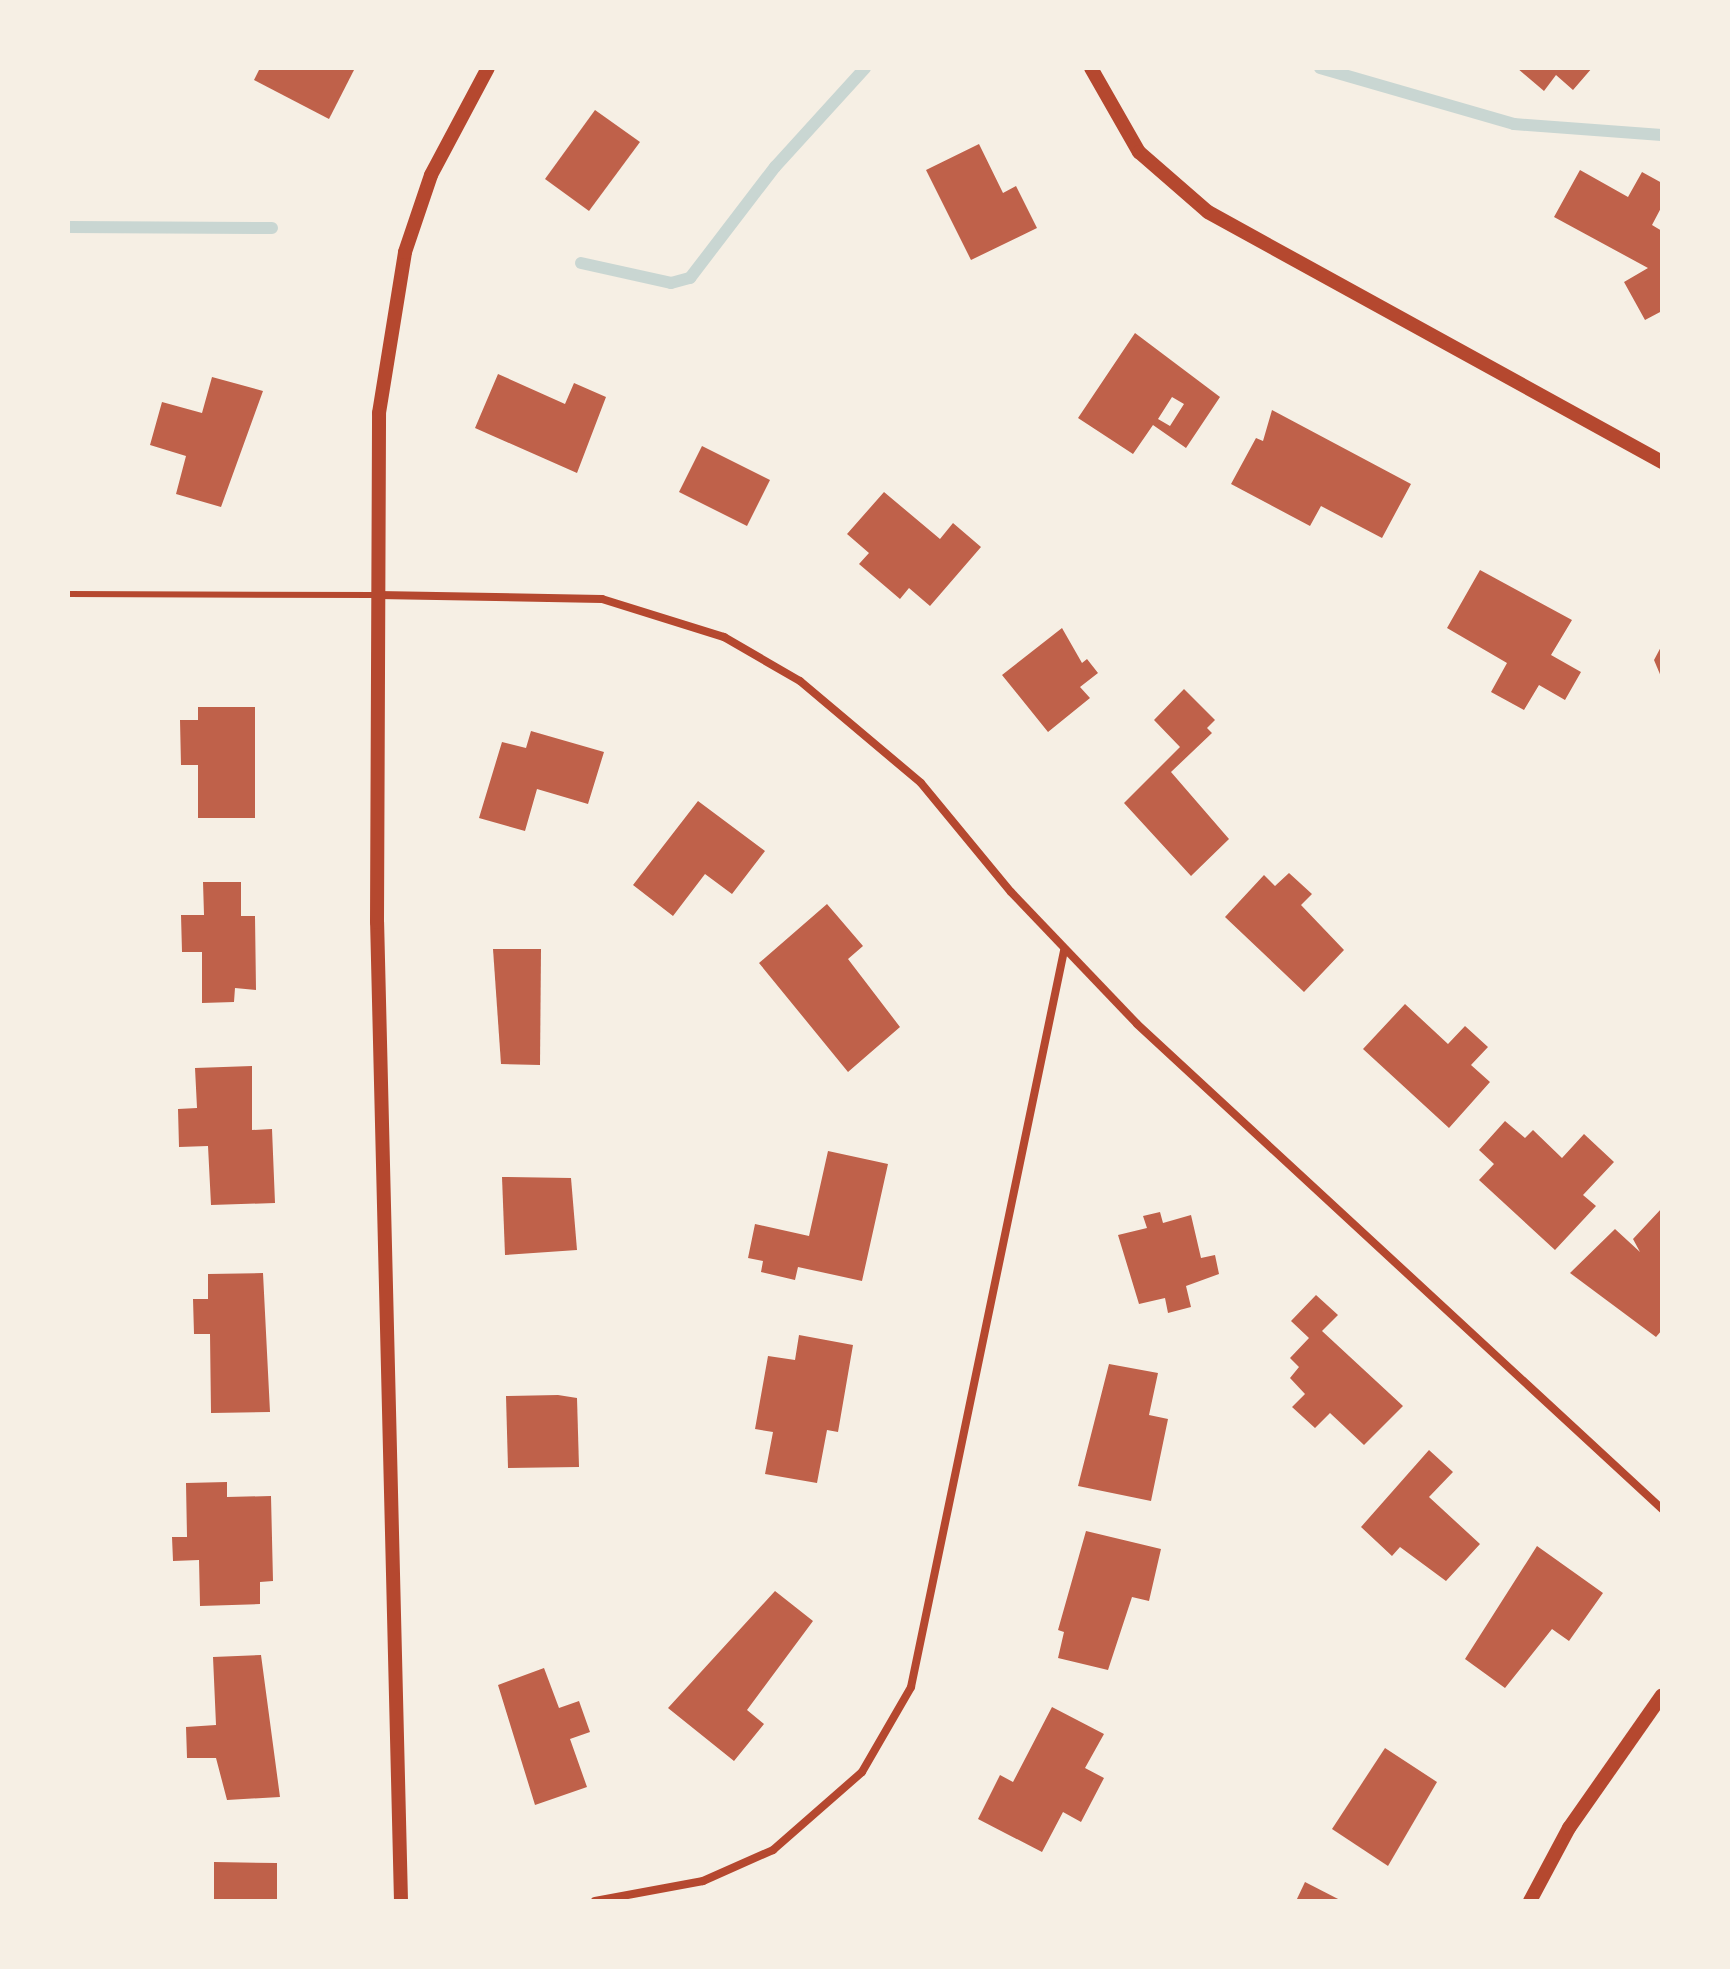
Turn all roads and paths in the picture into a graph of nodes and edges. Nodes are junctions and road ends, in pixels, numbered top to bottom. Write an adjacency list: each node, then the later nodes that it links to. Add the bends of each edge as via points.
1 (488, 68): 5 (street, via 431,175 387,332)
2 (1091, 68): 3 (street, via 1139,152 1208,212)
3 (1662, 462)
4 (68, 594): 5 (lane)
5 (378, 595): 6 (street, via 602,599 724,637 863,728 921,783); 9 (street, via 378,938)
6 (1064, 951): 7 (street); 10 (street, via 911,1687 862,1772 773,1850 703,1881)
7 (1662, 1509)
8 (1662, 1695): 11 (street, via 1569,1828)
9 (401, 1901)
10 (595, 1901)
11 (1530, 1901)

